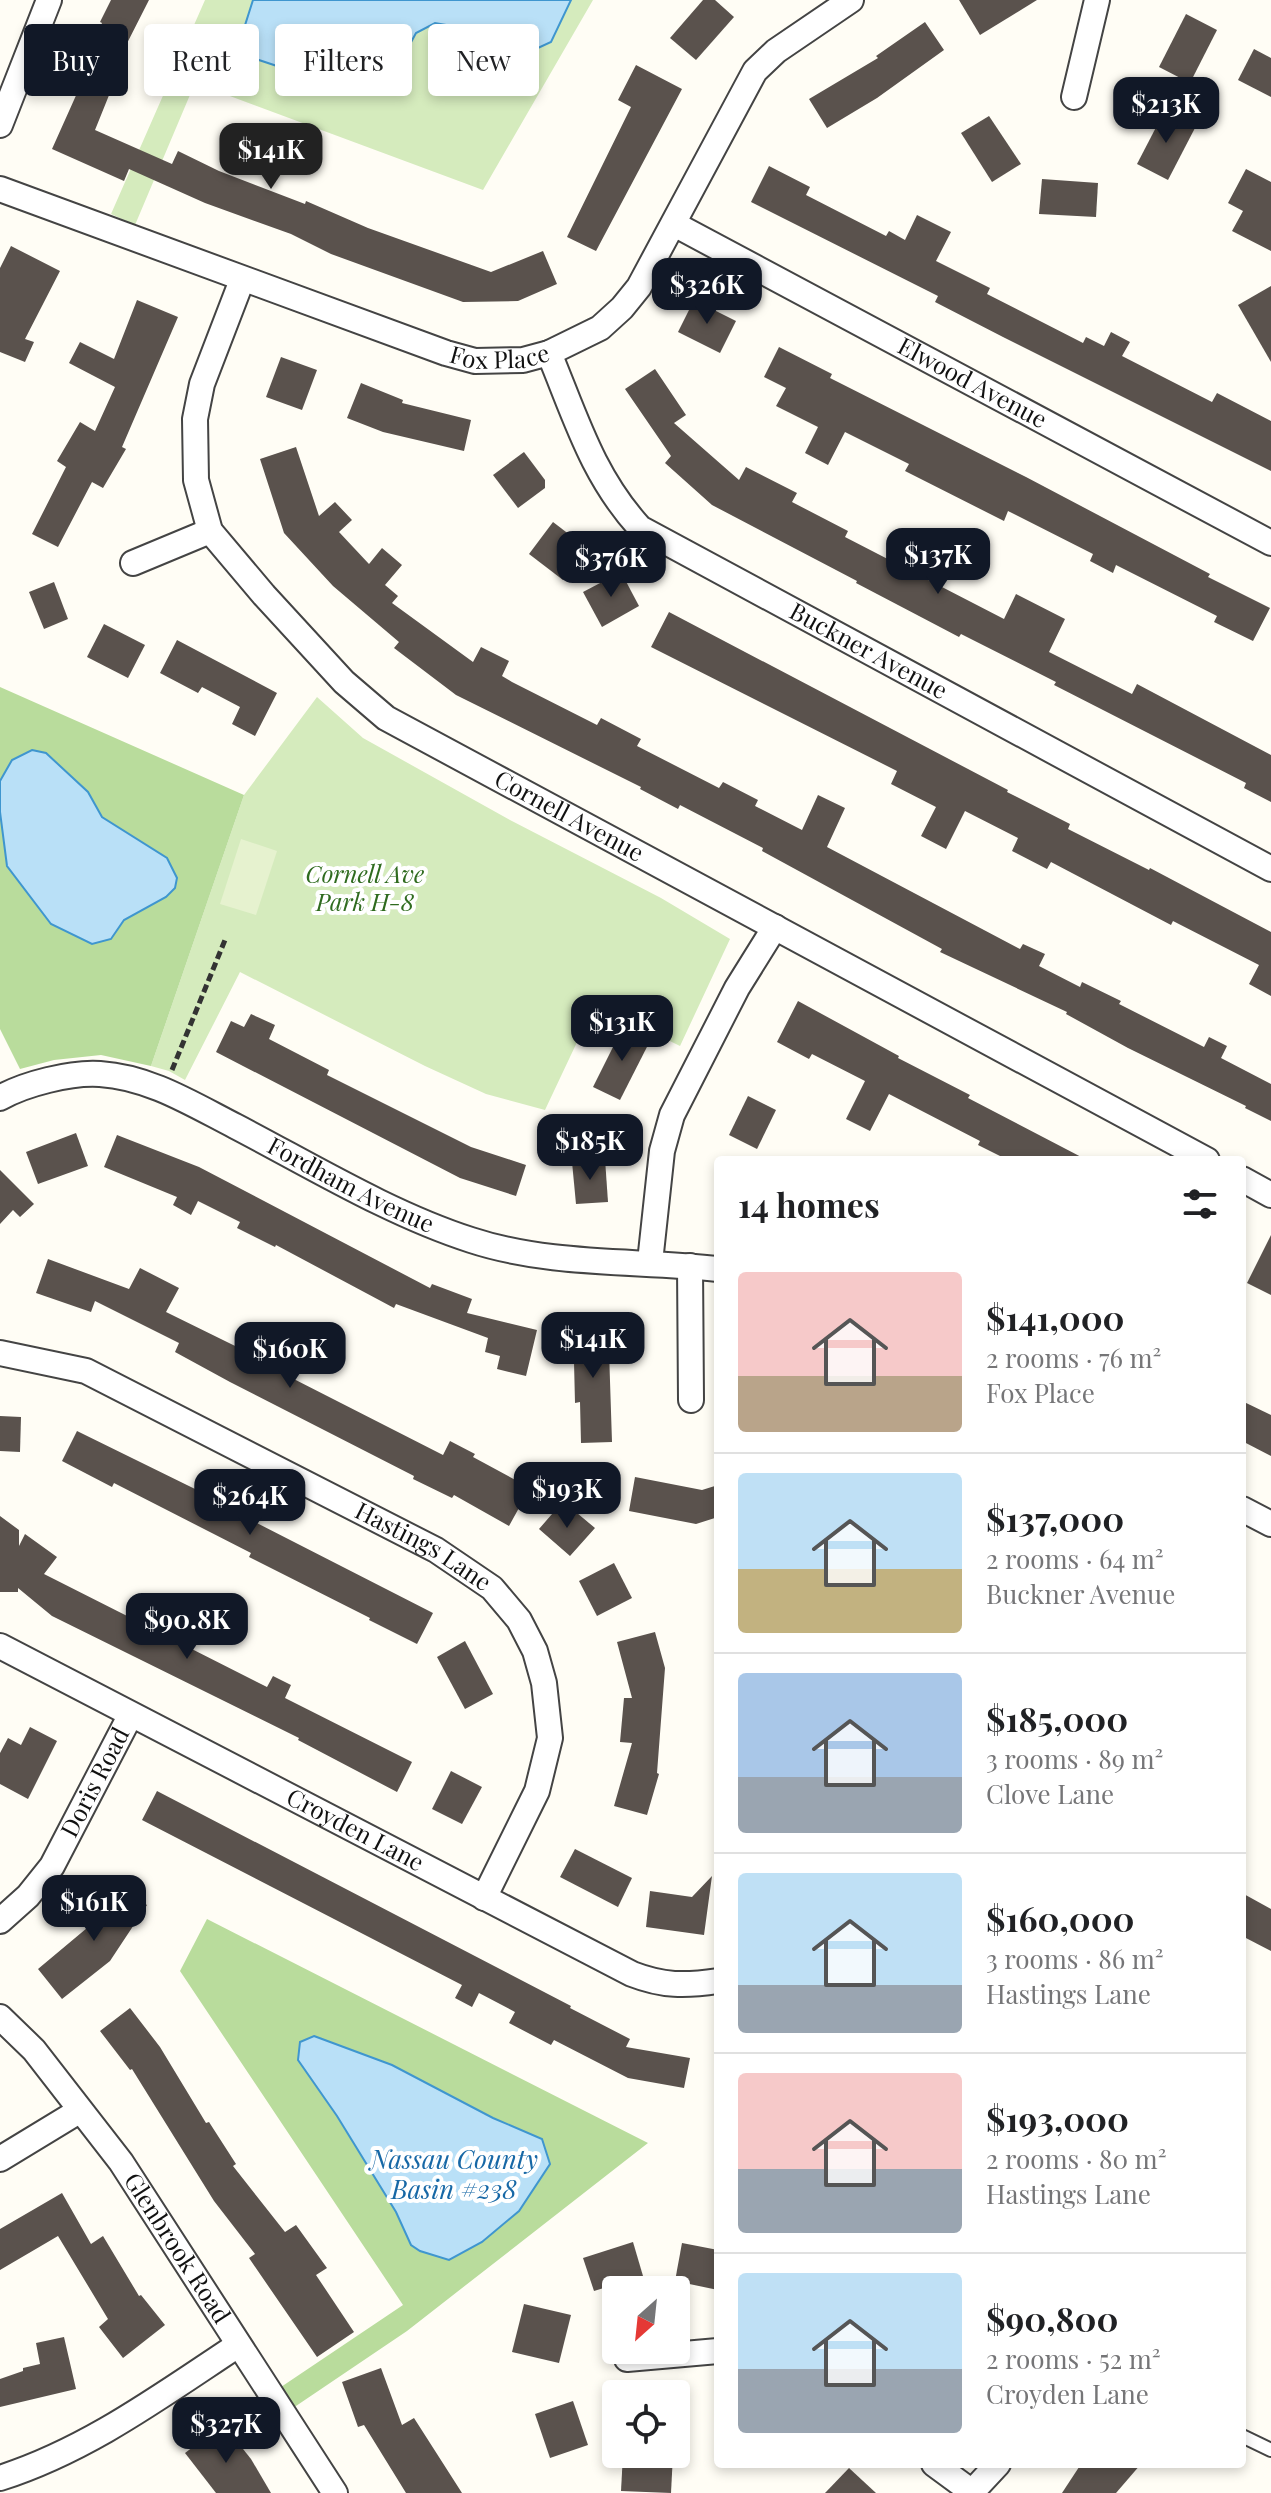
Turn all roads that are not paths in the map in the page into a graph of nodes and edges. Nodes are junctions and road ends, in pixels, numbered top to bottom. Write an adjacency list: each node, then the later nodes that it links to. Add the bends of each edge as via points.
1 (49, 0): 5 (street)
2 (851, 0): 7 (street, Fox Place, via 755,71)
3 (1097, 0): 4 (street)
4 (1074, 97)
5 (0, 125)
6 (0, 189): 8 (street, Fox Place)
7 (674, 224): 9 (street, Fox Place, via 622,308 600,328); 11 (street, Elwood Avenue)
8 (242, 280): 9 (street, Fox Place, via 475,361 523,360); 10 (street, Cornell Avenue, via 202,384 195,419 196,480)
9 (549, 353): 13 (street, Buckner Avenue, via 589,456 617,503 640,528)
10 (210, 531): 12 (street); 14 (street, Cornell Avenue, via 344,682 386,718)
11 (1271, 543)
12 (133, 563)
13 (1271, 869)
14 (775, 927): 16 (street, Cornell Avenue); 19 (street, via 737,988 672,1115 662,1151)
15 (0, 1098): 19 (street, Fordham Avenue, via 54,1079 99,1074 165,1090 398,1210 471,1240 548,1258)
16 (1200, 1156)
17 (1246, 1181): 18 (street)
18 (1271, 1195)
19 (650, 1262): 20 (street, Fordham Avenue)
20 (690, 1266): 21 (street, Fordham Avenue); 23 (street)
21 (714, 1269)
22 (0, 1353): 28 (street, Hastings Lane, via 86,1371 436,1550 492,1588 519,1620 535,1651 550,1738 537,1791)
23 (691, 1400)
24 (1246, 1511): 25 (street)
25 (1271, 1524)
26 (0, 1646): 27 (street, Croyden Lane)
27 (130, 1716): 28 (street, Croyden Lane); 29 (street, Doris Road, via 52,1866)
28 (484, 1898): 30 (street, Croyden Lane, via 658,1984)
29 (0, 1921)
30 (714, 1982)
31 (0, 2017): 32 (street, Glenbrook Road, via 34,2050)
32 (79, 2111): 33 (street); 34 (street, Glenbrook Road, via 121,2162)
33 (0, 2159)
34 (238, 2345): 41 (street, via 116,2426 38,2466); 43 (street, Glenbrook Road)
35 (714, 2351): 36 (street)
36 (690, 2353)
37 (1246, 2438): 38 (lane)
38 (1271, 2450)
39 (939, 2468): 42 (street)
40 (994, 2468): 42 (street)
41 (0, 2478)
42 (971, 2492)
43 (335, 2493)

